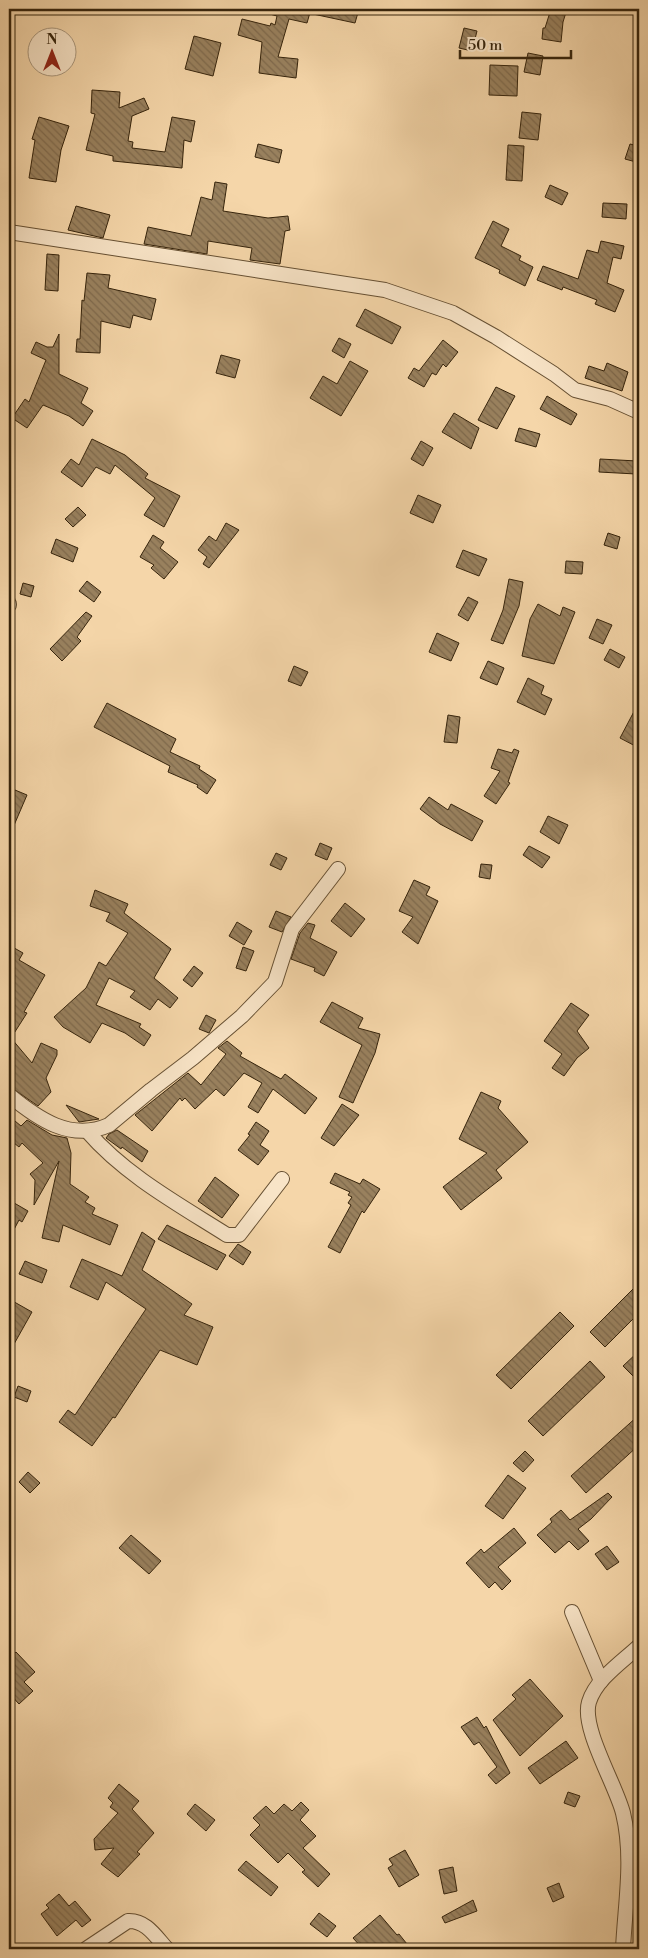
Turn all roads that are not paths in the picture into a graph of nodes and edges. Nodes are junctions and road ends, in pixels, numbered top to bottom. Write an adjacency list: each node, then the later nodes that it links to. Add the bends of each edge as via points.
1 (9, 232): 2 (street, via 386,290 453,313 496,337 575,390 610,399)
2 (639, 412)
3 (338, 869): 5 (street, via 292,929 275,982 242,1016 109,1125)
4 (9, 1096): 5 (street, via 49,1124 71,1131)
5 (88, 1130): 6 (street, via 125,1168 227,1235 239,1235)
6 (282, 1178)
7 (572, 1612): 9 (street)
8 (639, 1646): 9 (street)
9 (601, 1681): 12 (street, via 588,1702 587,1720 623,1811 629,1838)
10 (86, 1949): 11 (street, via 134,1920 148,1928)
11 (167, 1949)
12 (623, 1949)

